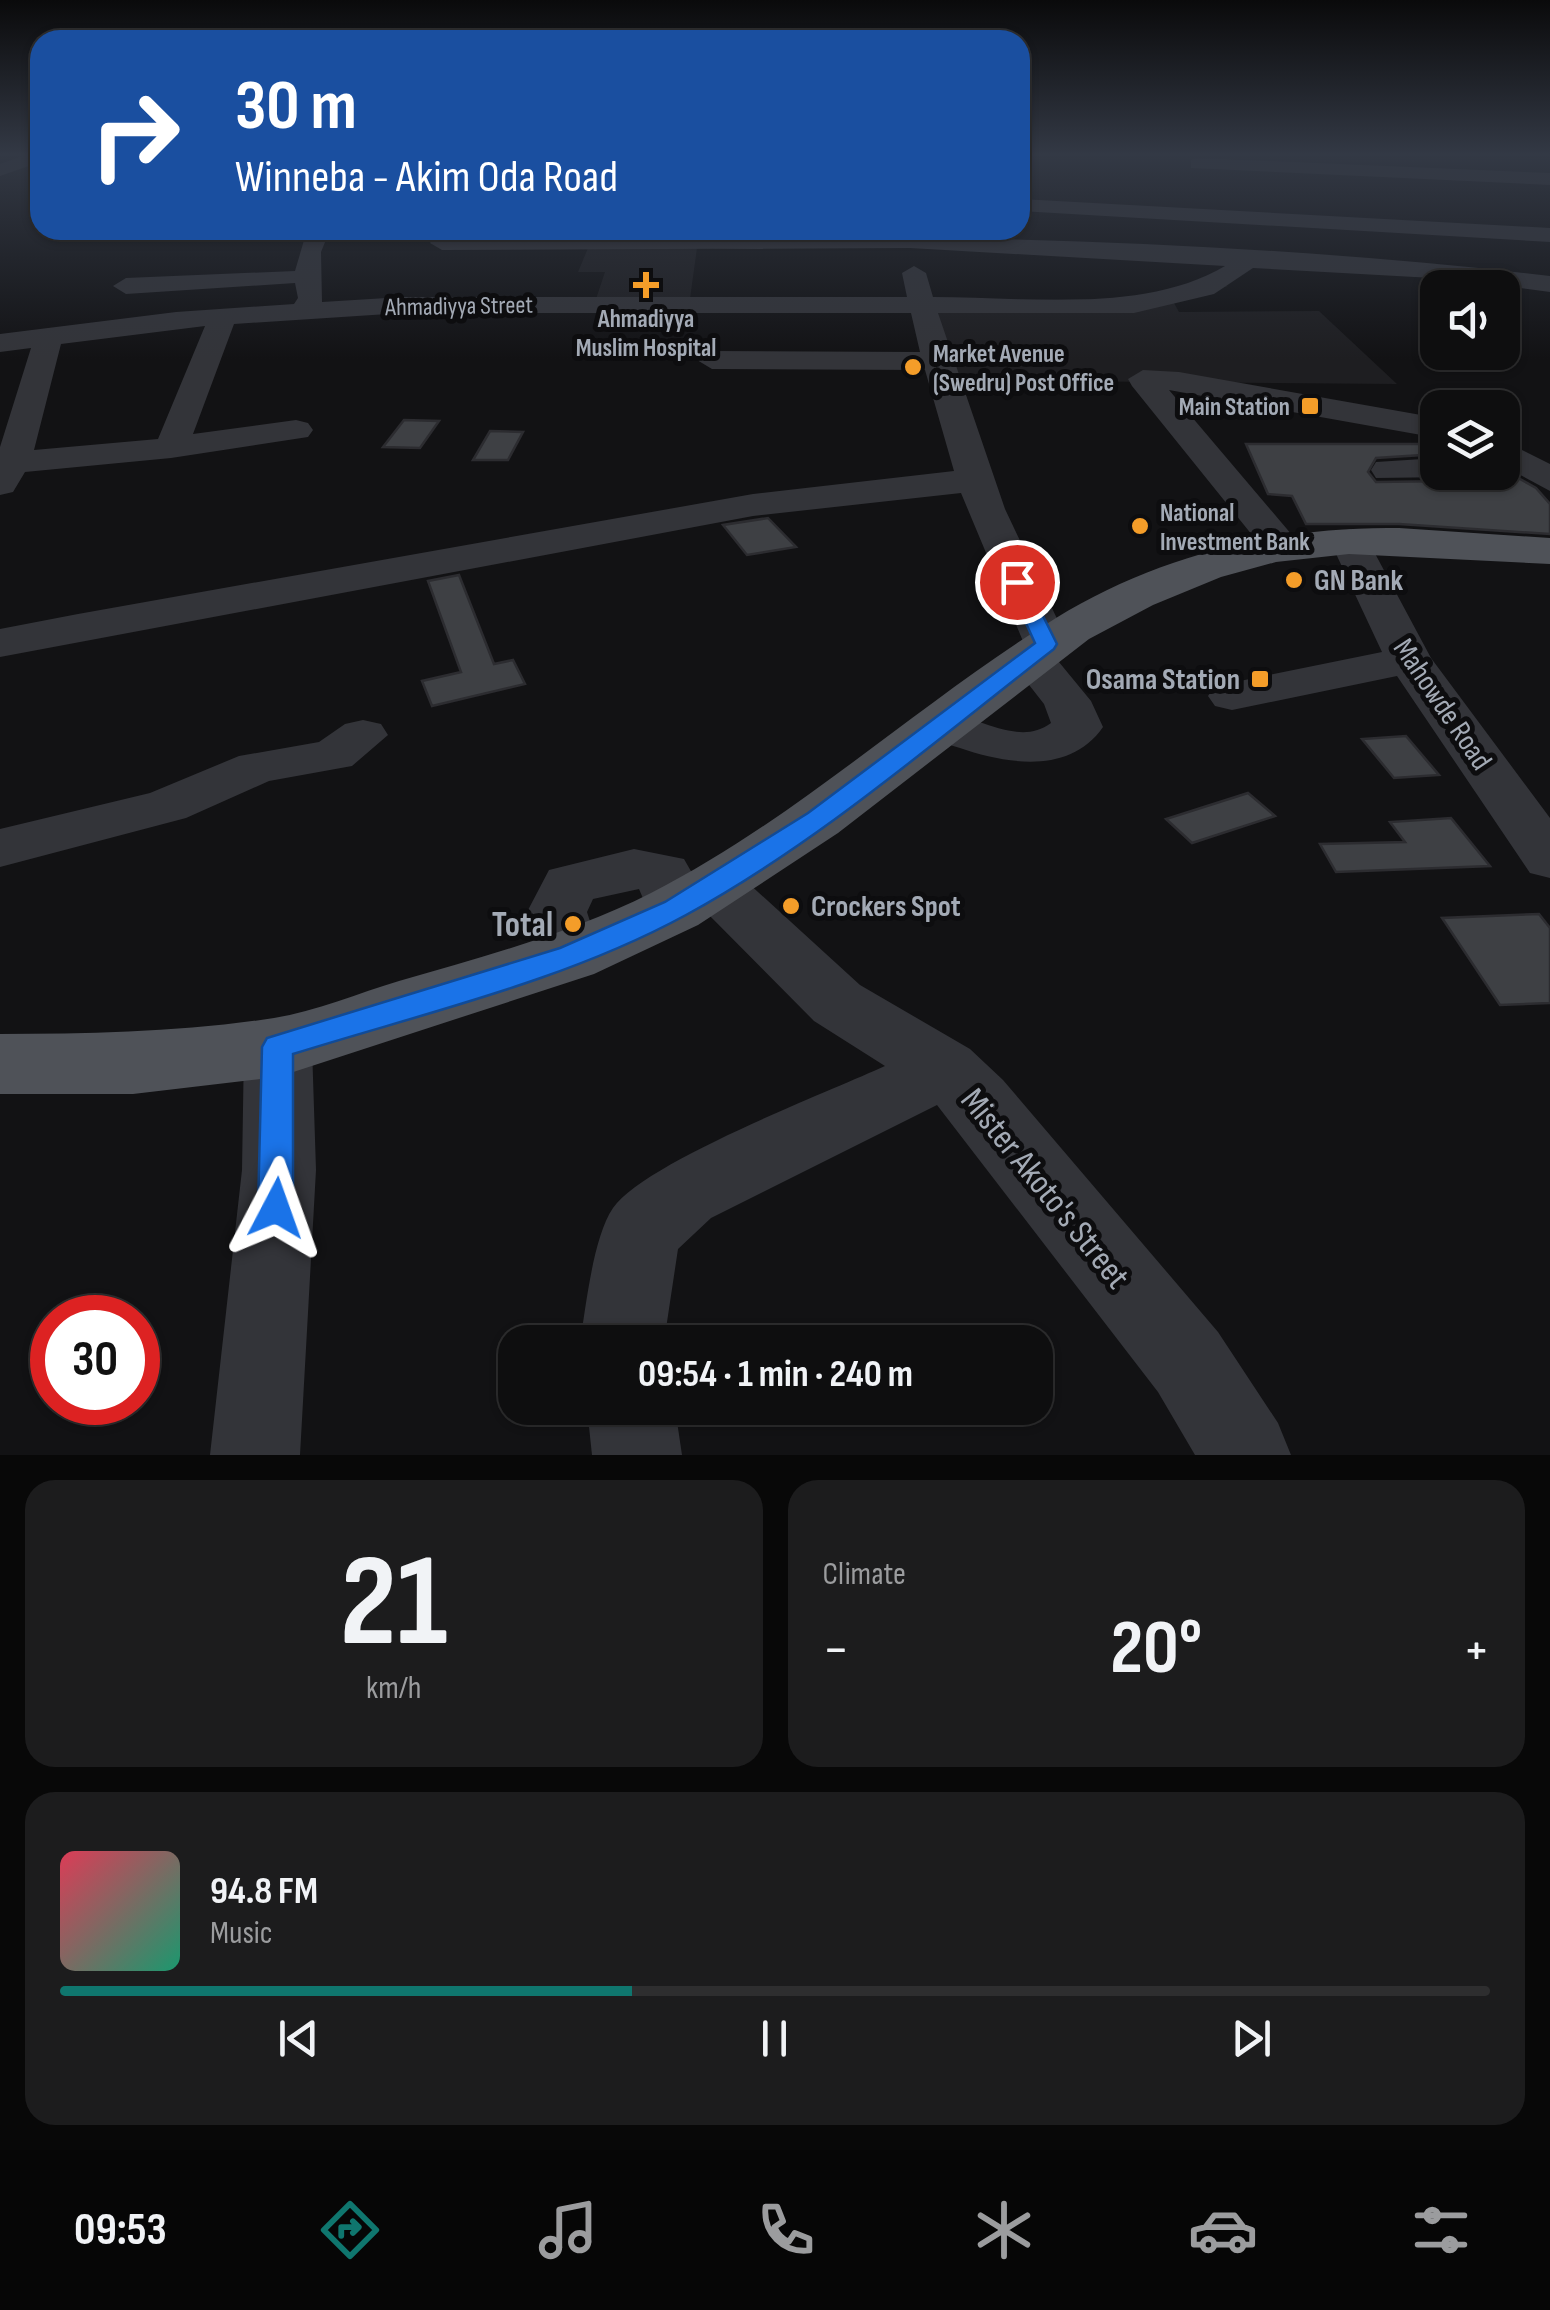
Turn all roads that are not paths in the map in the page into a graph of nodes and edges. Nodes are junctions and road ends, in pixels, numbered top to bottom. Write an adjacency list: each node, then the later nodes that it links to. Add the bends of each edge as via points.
1 (1337, 224): 3 (street)
2 (1480, 224): 4 (street)
3 (1389, 227): 4 (street); 15 (street)
4 (1486, 232): 5 (street)
5 (1550, 235)
6 (312, 240): 16 (street)
7 (444, 240): 20 (street)
8 (493, 240): 12 (street)
9 (628, 240): 12 (street)
10 (910, 240): 19 (street)
11 (973, 240): 13 (street)
12 (516, 242): 14 (street)
13 (1242, 261): 15 (street); 19 (street, via 1205,289 1149,304)
14 (504, 264)
15 (1397, 268): 17 (street)
16 (309, 276): 18 (street); 21 (street)
17 (1550, 284)
18 (126, 286)
19 (921, 302): 23 (street); 28 (street)
20 (403, 306): 21 (street, Ahmadiyya Street); 23 (street, Ahmadiyya Street, via 710,303 709,326 716,330)
21 (304, 310): 22 (street, Ahmadiyya Street)
22 (222, 316): 25 (street, Ahmadiyya Street); 31 (street)
23 (783, 317): 24 (street)
24 (862, 332)
25 (48, 337): 26 (street, Ahmadiyya Street); 34 (street)
26 (0, 344)
27 (712, 360): 28 (street)
28 (938, 360): 35 (street)
29 (1420, 425): 37 (street, via 1144,379)
30 (296, 430): 31 (street)
31 (171, 448): 34 (street)
32 (1420, 469): 33 (street)
33 (1390, 470)
34 (7, 473)
35 (976, 481): 39 (street, via 777,501 381,568); 40 (street)
36 (1350, 541): 37 (main road); 38 (main road); 41 (street, Mahowde Road)
37 (1283, 548): 40 (main road, via 1114,604)
38 (1550, 550)
39 (0, 643)
40 (1039, 651): 43 (main road); 43 (street, via 1078,727 1060,745 1027,750)
41 (1409, 660): 42 (street); 46 (street, Mahowde Road)
42 (1232, 696)
43 (945, 726): 47 (main road)
44 (363, 735): 45 (street, via 334,754 258,767 167,806)
45 (0, 848)
46 (1550, 859)
47 (694, 897): 48 (main road, via 570,956); 50 (street, Mister Akoto's Street, via 837,1003)
48 (278, 1047): 49 (main road, via 133,1064); 53 (street, via 279,1170)
49 (0, 1064)
50 (946, 1069): 51 (street, via 684,1194 641,1232); 55 (street, Mister Akoto's Street, via 1188,1362)
51 (625, 1325)
52 (633, 1425): 54 (street)
53 (256, 1455)
54 (637, 1455)
55 (1246, 1455)

